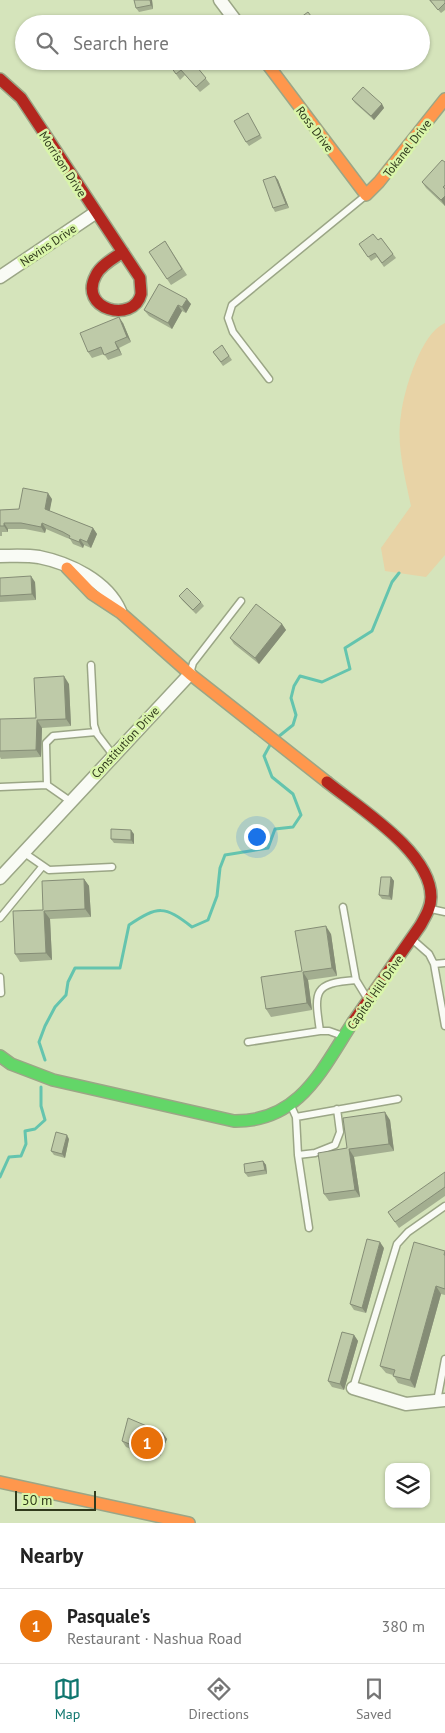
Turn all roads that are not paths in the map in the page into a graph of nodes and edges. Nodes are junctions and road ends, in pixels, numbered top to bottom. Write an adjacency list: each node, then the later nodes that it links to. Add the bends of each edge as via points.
1 (220, 0): 2 (street)
2 (231, 15)
3 (273, 70): 6 (street, Ross Drive)
4 (0, 79): 7 (street, Morrison Drive, via 20,98)
5 (445, 99): 6 (street, Tokanel Drive, via 380,182)
6 (366, 195): 10 (lane, via 232,305 228,318 233,332)
7 (96, 213): 8 (street, Morrison Drive); 9 (street, Nevins Drive)
8 (123, 252): 8 (street, Morrison Drive, via 101,268 93,282 97,302 110,311 126,310 135,304 140,294 140,278)
9 (1, 273)
10 (269, 379)
11 (0, 556): 13 (street, via 38,557 76,569 116,600)
12 (241, 601): 15 (lane, Constitution Drive, via 193,663)
13 (121, 613): 15 (street)
14 (92, 665): 16 (lane)
15 (190, 674): 17 (street, Constitution Drive); 26 (street, via 394,836 423,869 431,891)
16 (96, 732): 17 (lane); 18 (lane, via 52,736 46,743)
17 (113, 755): 20 (street, Constitution Drive)
18 (47, 785): 19 (lane); 20 (lane)
19 (0, 787)
20 (70, 801): 21 (street, Constitution Drive)
21 (23, 852): 22 (lane); 24 (street, Constitution Drive)
22 (42, 867): 23 (lane, via 49,870); 28 (lane)
23 (112, 867)
24 (0, 878)
25 (343, 907): 33 (lane)
26 (430, 908): 27 (lane); 29 (street, Capitol Hill Drive)
27 (445, 912)
28 (0, 918)
29 (412, 939): 31 (lane, via 429,954); 35 (street, Capitol Hill Drive)
30 (445, 963): 31 (lane)
31 (434, 964): 36 (lane)
32 (0, 977): 34 (lane)
33 (356, 980): 35 (lane); 37 (lane, via 324,985 319,992 317,1011)
34 (1, 994)
35 (369, 1000): 38 (street, Capitol Hill Drive)
36 (445, 1026)
37 (320, 1030): 38 (lane); 39 (lane)
38 (344, 1036): 42 (street, Capitol Hill Drive, via 319,1076)
39 (248, 1042)
40 (0, 1056): 42 (street, Capitol Hill Drive, via 11,1064 53,1080 234,1120 260,1119)
41 (398, 1099): 43 (lane)
42 (291, 1104): 44 (lane)
43 (337, 1109): 44 (lane); 45 (lane, via 340,1132 335,1145 315,1153)
44 (296, 1118): 45 (lane)
45 (298, 1155): 47 (lane)
46 (445, 1206): 49 (lane, via 408,1232 397,1244)
47 (309, 1228)
48 (445, 1359): 50 (lane)
49 (353, 1388): 50 (street, via 406,1404)
50 (441, 1401)
51 (0, 1482): 52 (street)
52 (189, 1523)

